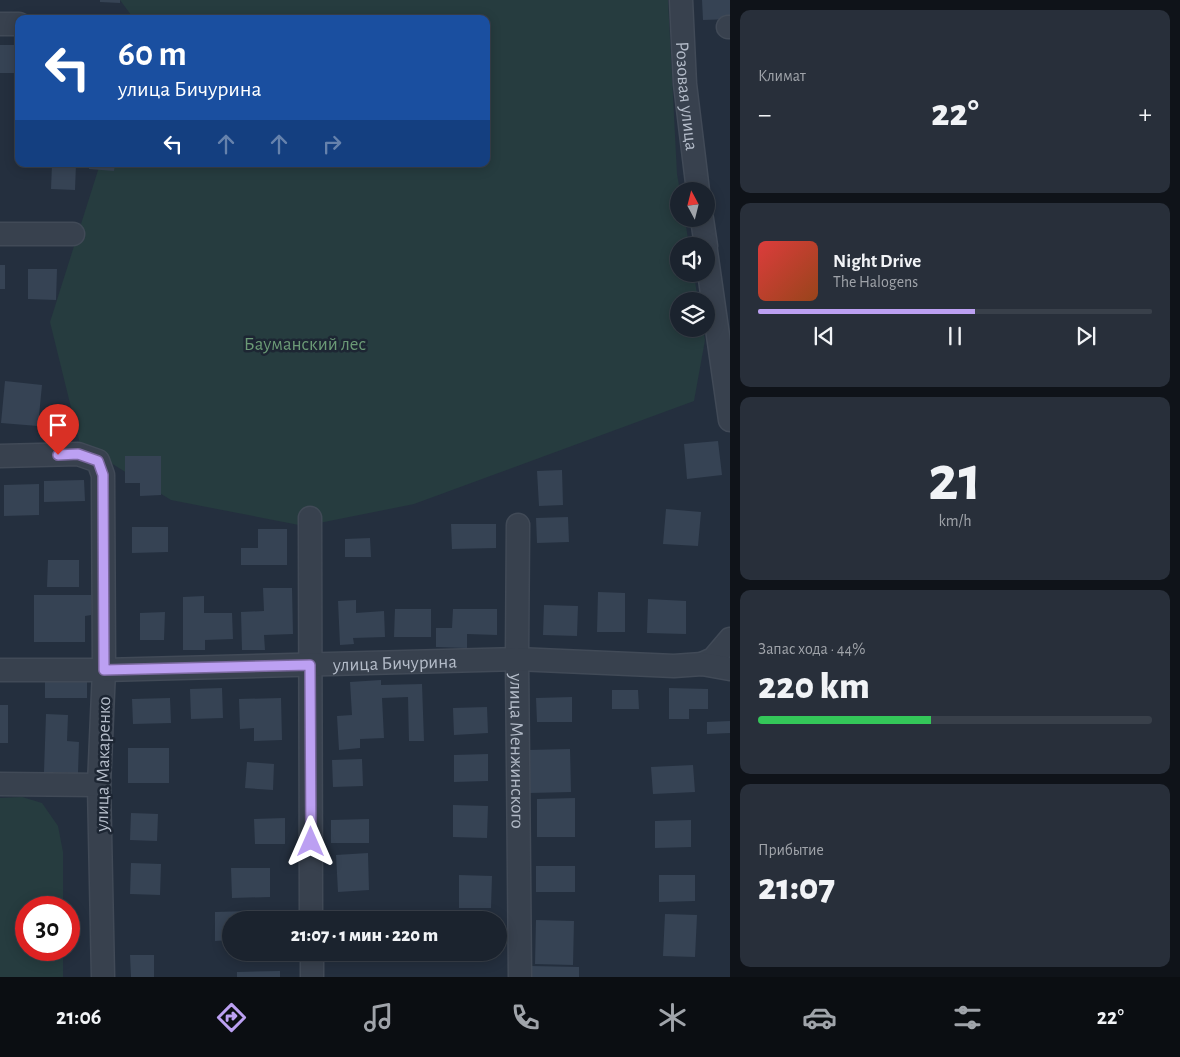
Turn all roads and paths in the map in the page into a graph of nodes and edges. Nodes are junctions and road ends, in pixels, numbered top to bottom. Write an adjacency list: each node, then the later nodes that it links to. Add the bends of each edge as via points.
1 (681, 0): 4 (street, Розовая улица, via 685,84)
2 (0, 24): 3 (street)
3 (15, 24)
4 (697, 182)
5 (0, 234): 6 (street)
6 (73, 234)
7 (710, 282): 8 (street)
8 (730, 420)
9 (0, 456): 18 (street, улица Макаренко, via 78,454 98,461 103,475)
10 (310, 518): 15 (street)
11 (518, 525): 13 (street, улица Менжинского)
12 (730, 640): 14 (street, via 714,659)
13 (517, 659): 14 (street, улица Бичурина, via 674,666); 15 (street, улица Бичурина); 25 (street, улица Менжинского)
14 (702, 664): 16 (street, улица Бичурина)
15 (310, 665): 18 (street, улица Бичурина); 21 (street)
16 (730, 669)
17 (0, 670): 18 (street, улица Бичурина)
18 (104, 670): 20 (street, улица Макаренко)
19 (0, 784): 20 (street)
20 (99, 785): 23 (street, улица Макаренко)
21 (311, 911)
22 (312, 961): 24 (street)
23 (103, 977)
24 (312, 977)
25 (520, 977)

